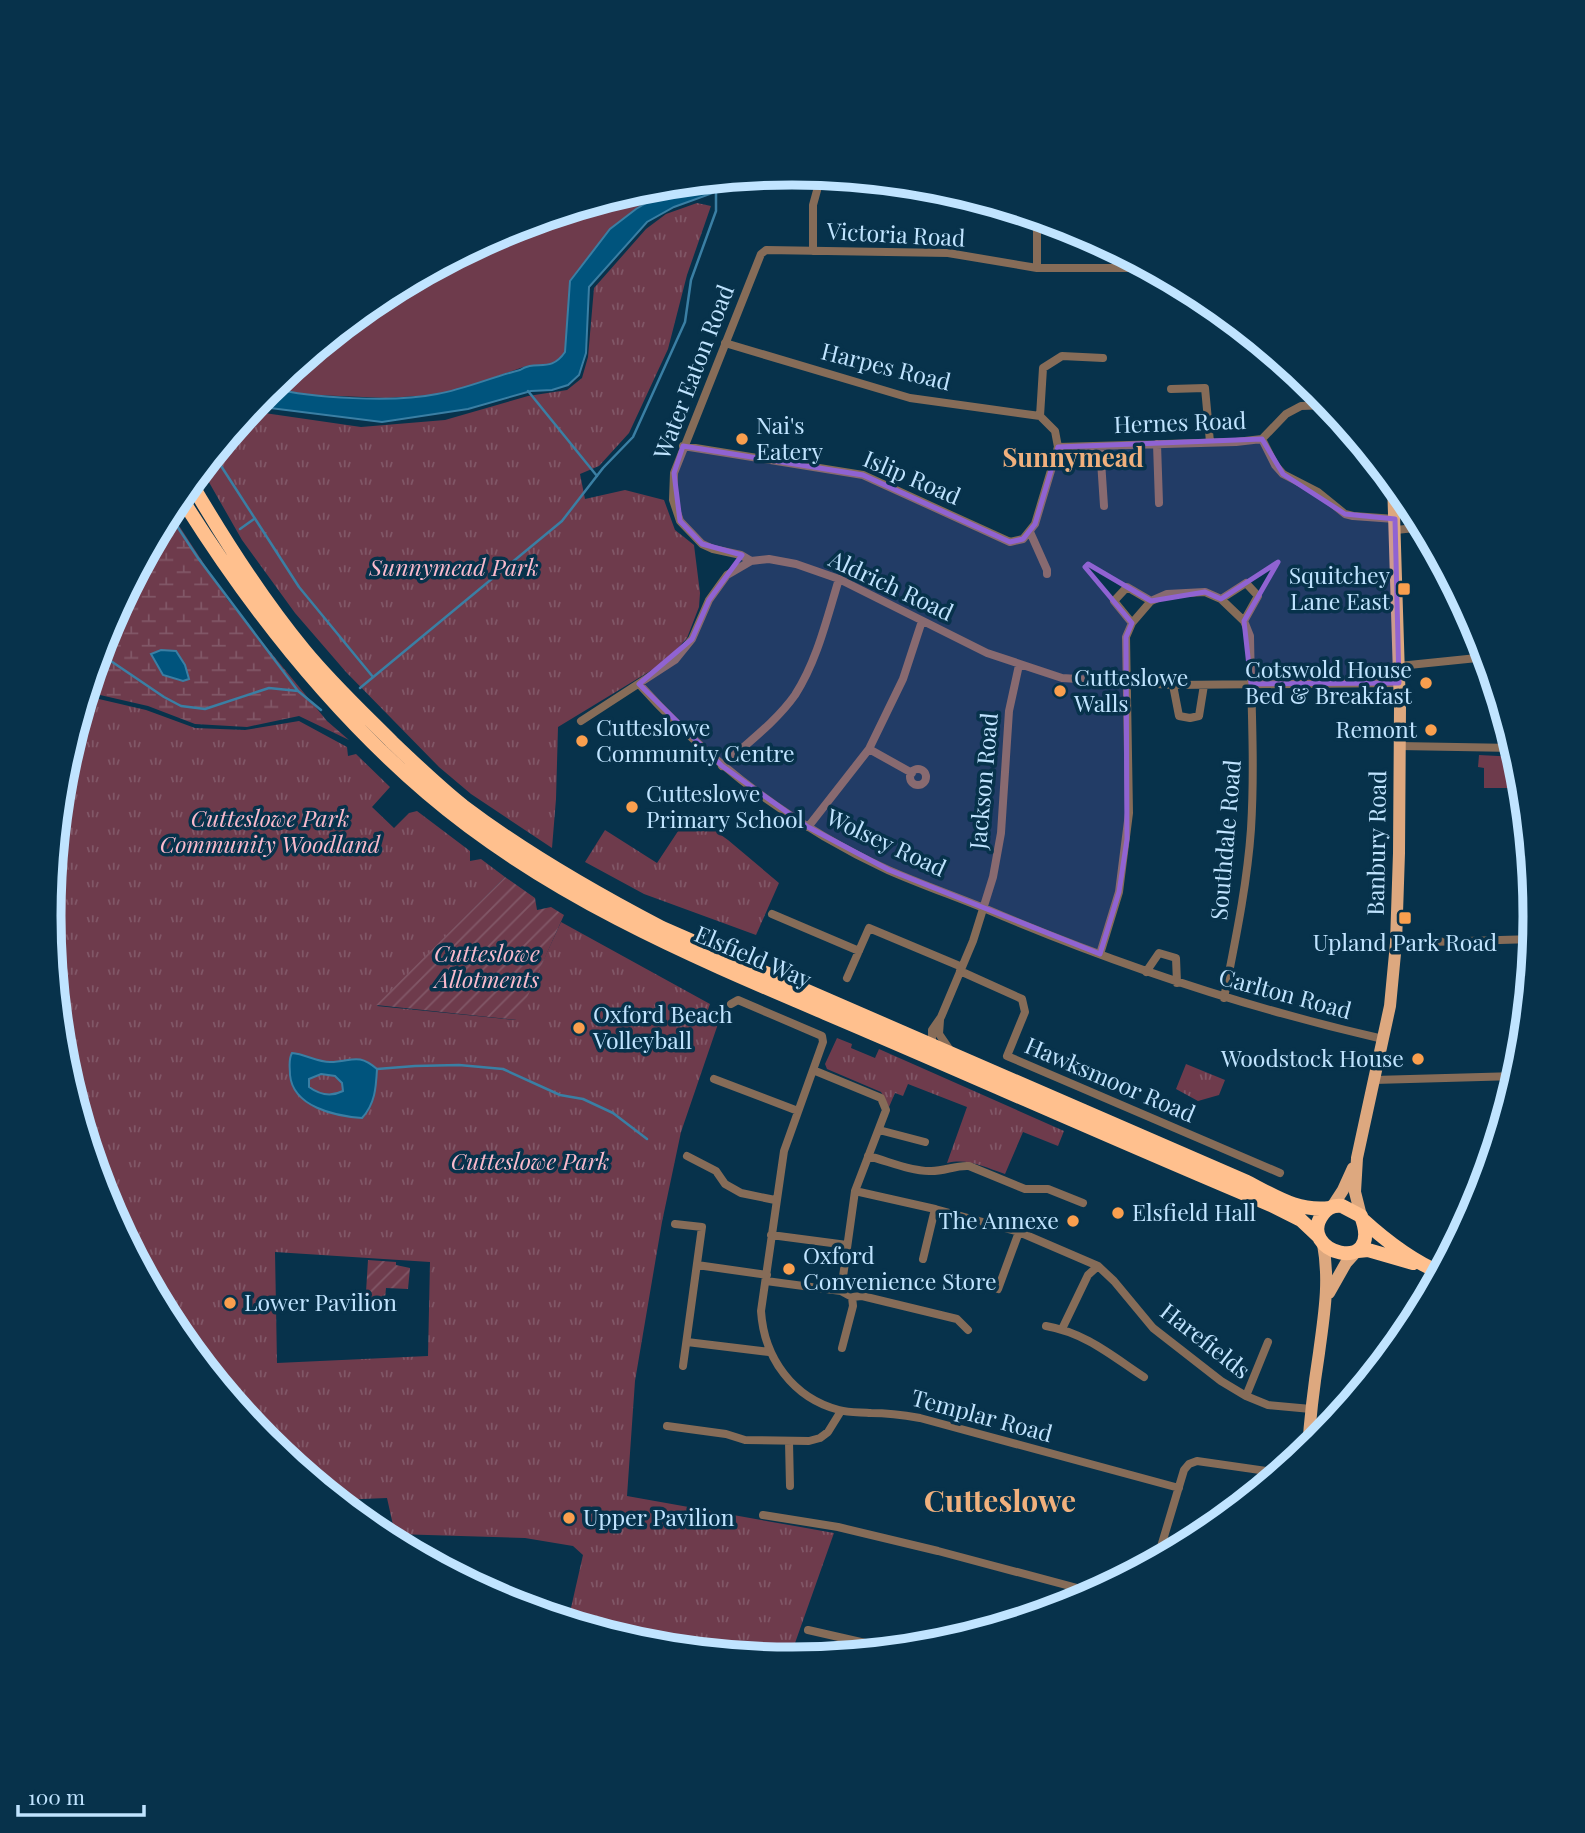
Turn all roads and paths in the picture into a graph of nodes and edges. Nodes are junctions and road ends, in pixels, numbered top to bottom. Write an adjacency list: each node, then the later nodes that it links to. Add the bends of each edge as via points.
1 (818, 186): 4 (street, via 813,205)
2 (1037, 227): 5 (street)
3 (766, 250): 4 (street, Victoria Road); 7 (street, Water Eaton Road)
4 (813, 251): 5 (street, Victoria Road, via 948,253)
5 (1037, 268): 6 (street, Victoria Road)
6 (1129, 268)
7 (725, 343): 11 (street, Harpes Road, via 910,398); 15 (street, Water Eaton Road)
8 (1103, 358): 11 (street, via 1062,356 1043,368)
9 (1171, 389): 13 (street, via 1205,388)
10 (1316, 406): 12 (street, Hernes Road, via 1286,414)
11 (1040, 416): 17 (street, via 1055,431)
12 (1262, 439): 13 (street, Hernes Road); 23 (street, via 1283,474 1318,492 1345,514)
13 (1210, 442): 14 (street, Hernes Road)
14 (1157, 444): 16 (street, Hernes Road); 20 (street)
15 (683, 446): 25 (street, Islip Road, via 863,475 1010,542); 26 (street, Water Eaton Road, via 674,473 673,500 680,521)
16 (1100, 446): 17 (street, Hernes Road); 22 (street)
17 (1058, 447): 25 (street)
18 (196, 493): 30 (highway)
19 (1394, 500): 23 (main road, Banbury Road)
20 (1159, 503)
21 (187, 506): 30 (highway)
22 (1104, 506)
23 (1395, 525): 24 (street); 38 (main road, Banbury Road)
24 (1411, 526)
25 (1030, 532): 28 (street)
26 (702, 544): 27 (street, Aldrich Road)
27 (751, 561): 29 (street, Aldrich Road, via 796,564); 41 (street, via 727,575 709,600 692,639 675,660)
28 (1047, 574)
29 (839, 579): 33 (street, Aldrich Road); 49 (street, via 818,644 794,695)
30 (254, 595): 67 (highway, Elsfield Way, via 360,711 434,782 507,836 662,928); 69 (highway, Elsfield Way, via 292,656 351,721 436,800 538,874 591,906 703,961)
31 (1221, 599): 32 (street, via 1205,592 1167,594); 34 (street); 34 (street, via 1245,583 1258,596)
32 (1151, 601): 35 (street); 35 (street, via 1127,587 1114,601)
33 (922, 621): 37 (street, Aldrich Road); 48 (street, via 903,679)
34 (1244, 621): 42 (street, Southdale Road, via 1250,636)
35 (1132, 623): 39 (street, via 1126,637)
36 (1476, 658): 38 (street)
37 (1019, 665): 39 (street, Aldrich Road, via 1062,678); 52 (street, Jackson Road, via 1009,711 1001,833)
38 (1399, 666): 40 (main road, Banbury Road)
39 (1127, 683): 43 (street, Aldrich Road); 58 (street, via 1127,839 1119,892)
40 (1399, 683): 42 (street, Aldrich Road); 46 (main road, Banbury Road)
41 (639, 684): 45 (street); 49 (street, Wolsey Road)
42 (1251, 684): 44 (street, Aldrich Road); 63 (street, Southdale Road, via 1251,828)
43 (1174, 685): 44 (street, Aldrich Road); 44 (street, via 1179,716 1190,718 1199,716)
44 (1204, 685)
45 (581, 721)
46 (1399, 746): 47 (street); 56 (main road, Banbury Road)
47 (1504, 748)
48 (869, 749): 50 (street); 51 (street)
49 (722, 766): 51 (street, Wolsey Road)
50 (912, 773)
51 (807, 827): 52 (street, Wolsey Road, via 889,870)
52 (985, 909): 54 (street, Wolsey Road); 59 (street, Jackson Road)
53 (772, 914): 57 (street)
54 (1036, 931): 58 (street, Carlton Road)
55 (1523, 939): 56 (street)
56 (1396, 943): 66 (main road, Banbury Road)
57 (859, 951): 59 (street, via 869,928); 61 (street)
58 (1100, 954): 60 (street, Carlton Road)
59 (961, 969): 65 (street, Jackson Road); 80 (street, Hawksmoor Road, via 1023,999 1025,1012 1007,1056)
60 (1146, 972): 62 (street, Carlton Road); 62 (street, via 1159,953 1176,958)
61 (846, 978)
62 (1177, 983): 63 (street, Carlton Road)
63 (1224, 998): 66 (street, Carlton Road)
64 (731, 1004): 70 (street, Templar Road, via 738,1000 822,1036)
65 (941, 1017): 67 (street, Jackson Road, via 932,1030); 68 (street, via 939,1034)
66 (1383, 1039): 73 (main road, Banbury Road)
67 (932, 1044): 68 (highway, Elsfield Way); 69 (street)
68 (953, 1054): 84 (highway, Elsfield Way, via 1292,1204 1309,1210)
69 (938, 1061): 90 (highway, Elsfield Way, via 1288,1213)
70 (813, 1070): 74 (street, Templar Road); 75 (street, via 881,1098 886,1110)
71 (1506, 1076): 73 (street)
72 (714, 1079): 74 (street)
73 (1374, 1080): 79 (main road, Banbury Road)
74 (798, 1111): 82 (street, Templar Road, via 784,1151)
75 (879, 1130): 76 (street); 78 (street)
76 (925, 1142)
77 (687, 1156): 82 (street, via 716,1171 725,1184 741,1193)
78 (868, 1156): 81 (street); 83 (street, via 925,1171 969,1166 1025,1189 1048,1189)
79 (1357, 1158): 84 (main road, Banbury Road); 86 (main road, Banbury Road, via 1355,1192)
80 (1280, 1173)
81 (855, 1191): 85 (street, Harefields); 91 (street)
82 (775, 1200): 89 (street, Templar Road)
83 (1083, 1203)
84 (1331, 1207): 86 (highway, via 1342,1206); 90 (highway, via 1319,1221)
85 (935, 1209): 88 (street, Harefields); 93 (street)
86 (1361, 1218): 92 (highway, via 1364,1238); 96 (highway, via 1380,1236)
87 (675, 1224): 94 (street, via 702,1227)
88 (1019, 1232): 95 (street, Harefields); 99 (street)
89 (771, 1235): 91 (street); 98 (street, Templar Road)
90 (1321, 1241): 92 (highway, via 1338,1253); 102 (main road, via 1328,1271)
91 (847, 1245): 100 (street)
92 (1357, 1252): 97 (highway, via 1368,1250); 102 (main road)
93 (923, 1259)
94 (697, 1265): 98 (street); 106 (street)
95 (1098, 1266): 104 (street, via 1088,1275); 112 (street, Harefields, via 1153,1328)
96 (1433, 1269)
97 (1433, 1270)
98 (766, 1278): 100 (street); 109 (street, Templar Road, via 761,1311)
99 (998, 1289)
100 (841, 1291): 101 (street)
101 (852, 1297): 105 (street, via 957,1319); 108 (street)
102 (1326, 1300): 113 (main road)
103 (1046, 1326): 104 (street)
104 (1062, 1329): 111 (street, via 1100,1345)
105 (968, 1330)
106 (687, 1342): 109 (street); 110 (street)
107 (1268, 1342): 112 (street)
108 (842, 1348)
109 (769, 1352): 114 (street, Templar Road, via 800,1391)
110 (683, 1366)
111 (1144, 1377)
112 (1246, 1396): 113 (street, Harefields, via 1268,1405)
113 (1311, 1409): 116 (main road)
114 (841, 1411): 117 (street, via 820,1438); 120 (street, Templar Road, via 920,1418)
115 (667, 1426): 117 (street, via 745,1440)
116 (1309, 1435)
117 (789, 1442): 119 (street)
118 (1269, 1471): 120 (street, via 1197,1461 1184,1470)
119 (790, 1486)
120 (1178, 1488): 122 (street)
121 (763, 1515): 123 (street, via 875,1536)
122 (1160, 1549)
123 (1079, 1589)
124 (808, 1630): 125 (street)
125 (866, 1643)

